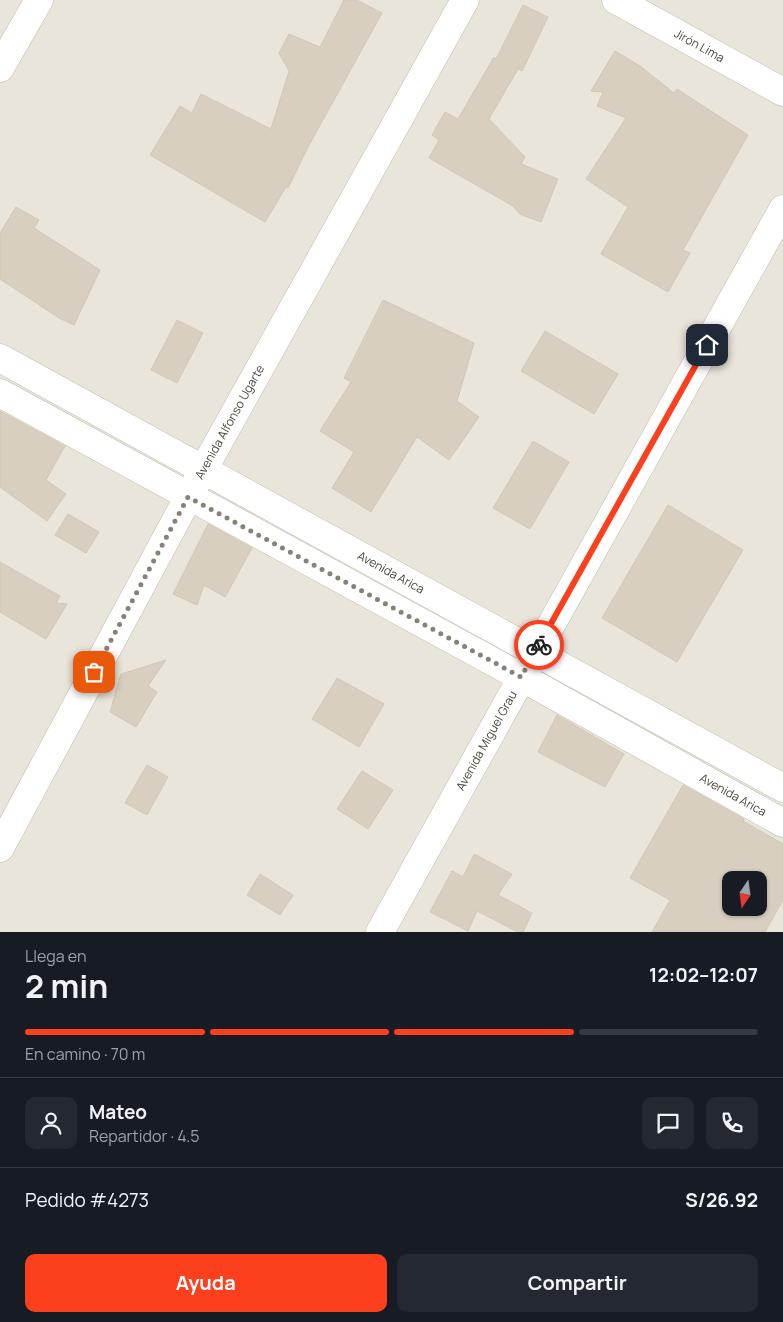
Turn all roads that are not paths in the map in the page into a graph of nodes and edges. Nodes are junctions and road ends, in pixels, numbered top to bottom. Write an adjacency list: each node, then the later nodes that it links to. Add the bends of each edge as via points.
1 (39, 0): 4 (street)
2 (465, 0): 9 (street, Avenida Alfonso Ugarte)
3 (616, 0): 5 (street, Jirón Lima)
4 (0, 68)
5 (783, 92)
6 (783, 210): 11 (street, Avenida Miguel Grau)
7 (0, 358): 9 (street, Avenida Arica)
8 (0, 393): 10 (street, Avenida Arica)
9 (203, 470): 10 (street, Avenida Alfonso Ugarte); 11 (street, Avenida Arica)
10 (188, 497): 12 (street, Avenida Arica); 15 (street, Avenida Alfonso Ugarte)
11 (536, 650): 12 (street, Avenida Miguel Grau); 13 (street, Avenida Arica)
12 (521, 677): 14 (street, Avenida Arica); 16 (street, Avenida Miguel Grau)
13 (783, 788)
14 (783, 823)
15 (0, 848)
16 (380, 932)

